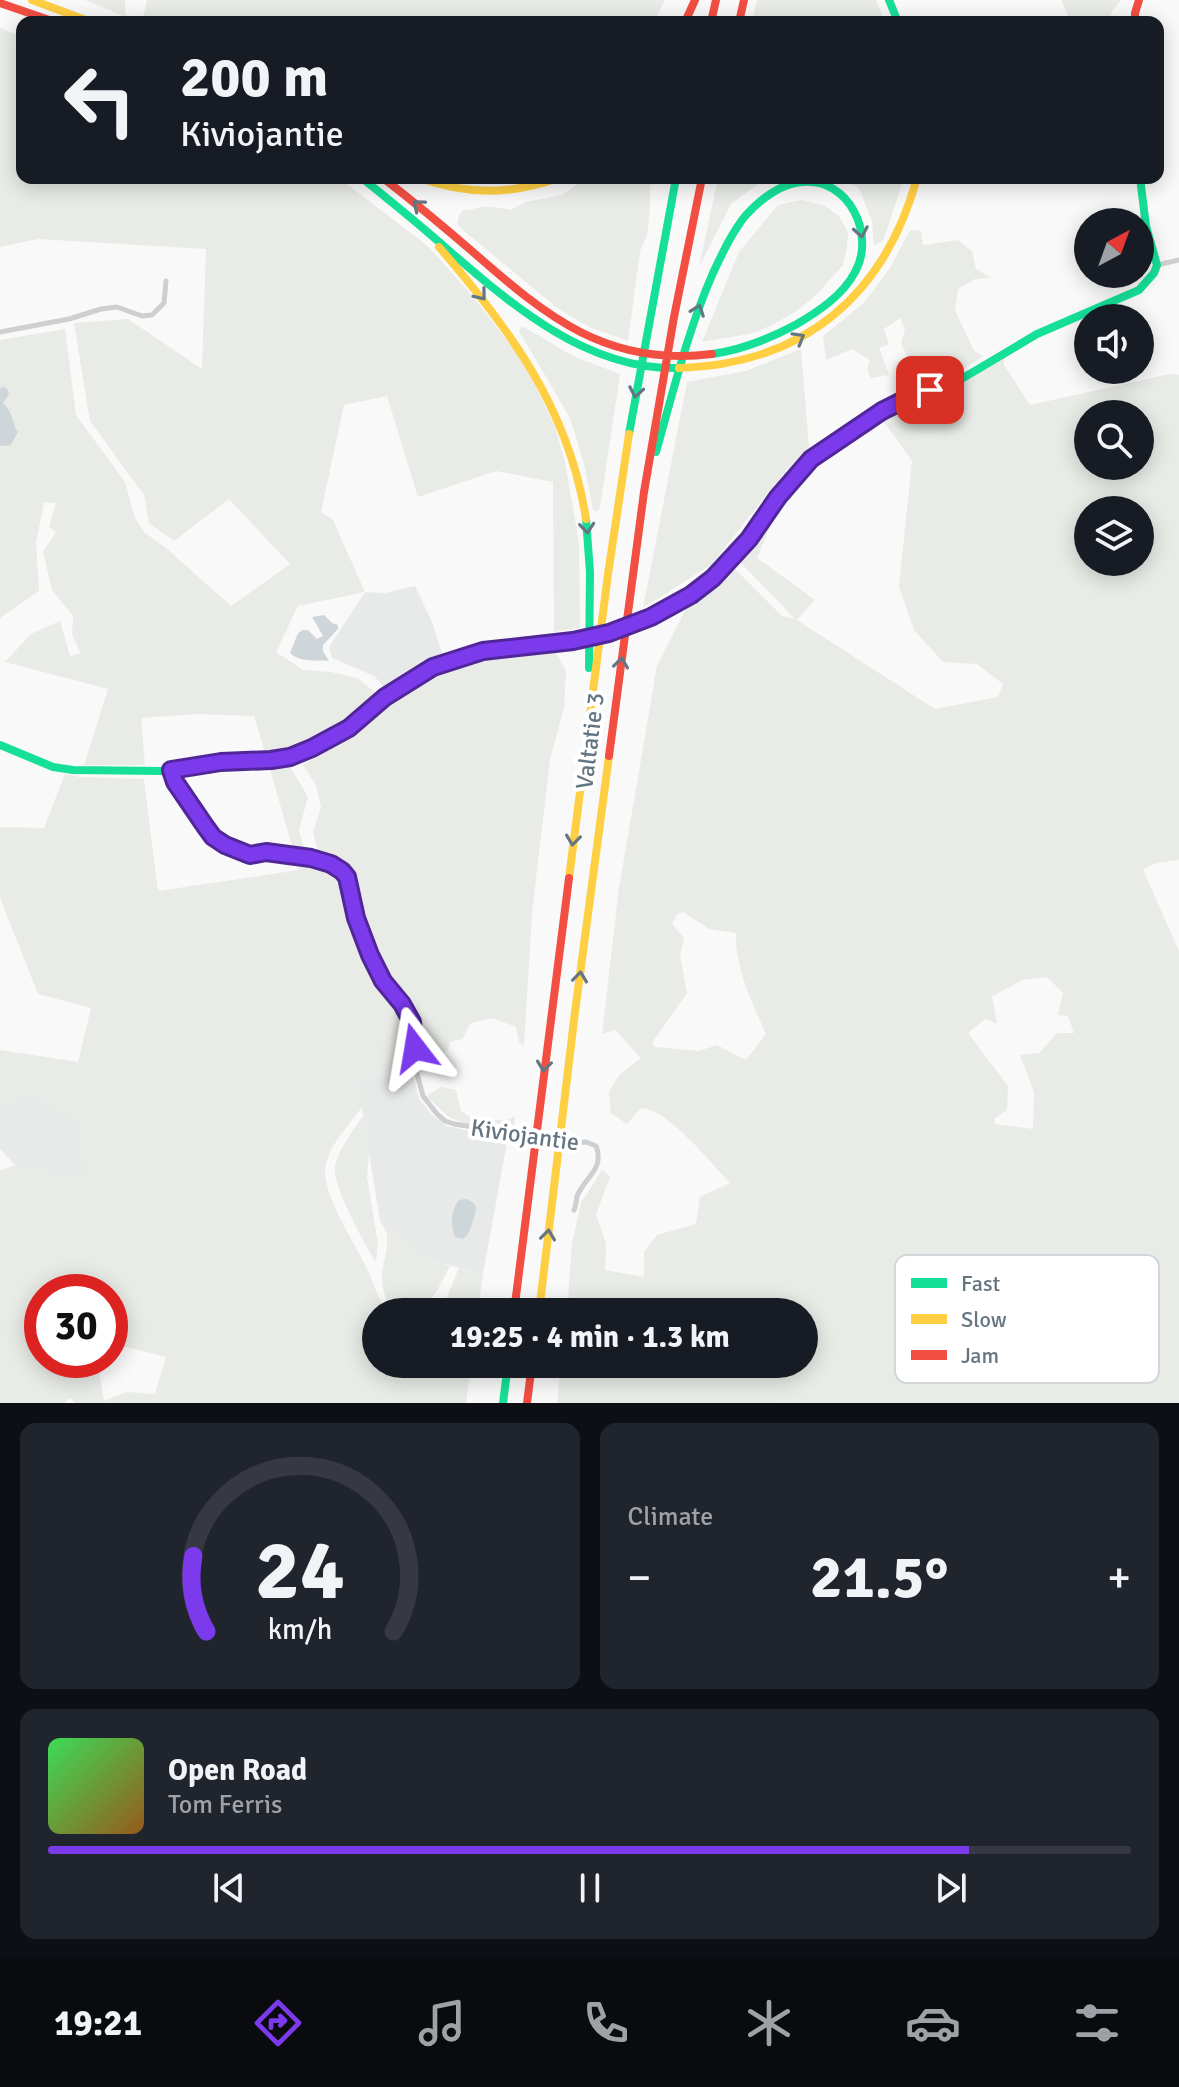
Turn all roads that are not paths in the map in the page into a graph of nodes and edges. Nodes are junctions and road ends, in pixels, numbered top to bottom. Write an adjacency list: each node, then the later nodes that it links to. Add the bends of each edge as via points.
1 (32, 0): 4 (main road)
2 (0, 3): 3 (main road)
3 (38, 16)
4 (75, 16)
5 (370, 184): 15 (main road)
6 (391, 184): 23 (main road, one-way to 6, via 647,355 580,333 535,305)
7 (438, 184): 8 (main road, via 487,193)
8 (538, 184)
9 (675, 184): 25 (main road, Valtatie 3, one-way to 25, via 627,443)
10 (701, 184): 24 (main road, Valtatie 3)
11 (789, 184): 21 (main road, one-way to 11, via 724,249 742,220 770,191)
12 (817, 184): 22 (main road, one-way to 22, via 844,197 859,217 864,237 860,261 845,288 812,315 763,341)
13 (915, 184): 15 (main road, one-way to 13, via 518,307 565,339 629,365 698,369 790,344 852,299 898,233)
14 (1141, 184): 17 (main road)
15 (411, 215): 25 (main road, one-way to 25, via 514,338 561,424 587,518)
16 (1179, 260): 17 (street)
17 (1157, 265): 27 (main road, via 1139,290 1037,334 958,381 914,395 834,442 796,474 713,578 651,617 609,633 483,651 433,667 349,728 290,757)
18 (166, 281): 19 (street, via 164,303 152,315 117,307)
19 (0, 332)
20 (683, 355): 24 (main road, one-way to 20)
21 (683, 355)
22 (683, 355)
23 (683, 355)
24 (644, 492): 30 (main road, Valtatie 3, one-way to 24)
25 (590, 707): 29 (main road, Valtatie 3, one-way to 29)
26 (0, 745): 27 (main road, via 63,769)
27 (171, 770): 28 (street, Kiviojantie, via 205,826 225,845 250,855 311,858 331,864 347,877 370,955 412,1022 423,1096 445,1121 596,1146 599,1163)
28 (574, 1210)
29 (516, 1298)
30 (541, 1298)
31 (506, 1378): 33 (main road)
32 (530, 1378): 34 (main road)
33 (503, 1403)
34 (527, 1403)

